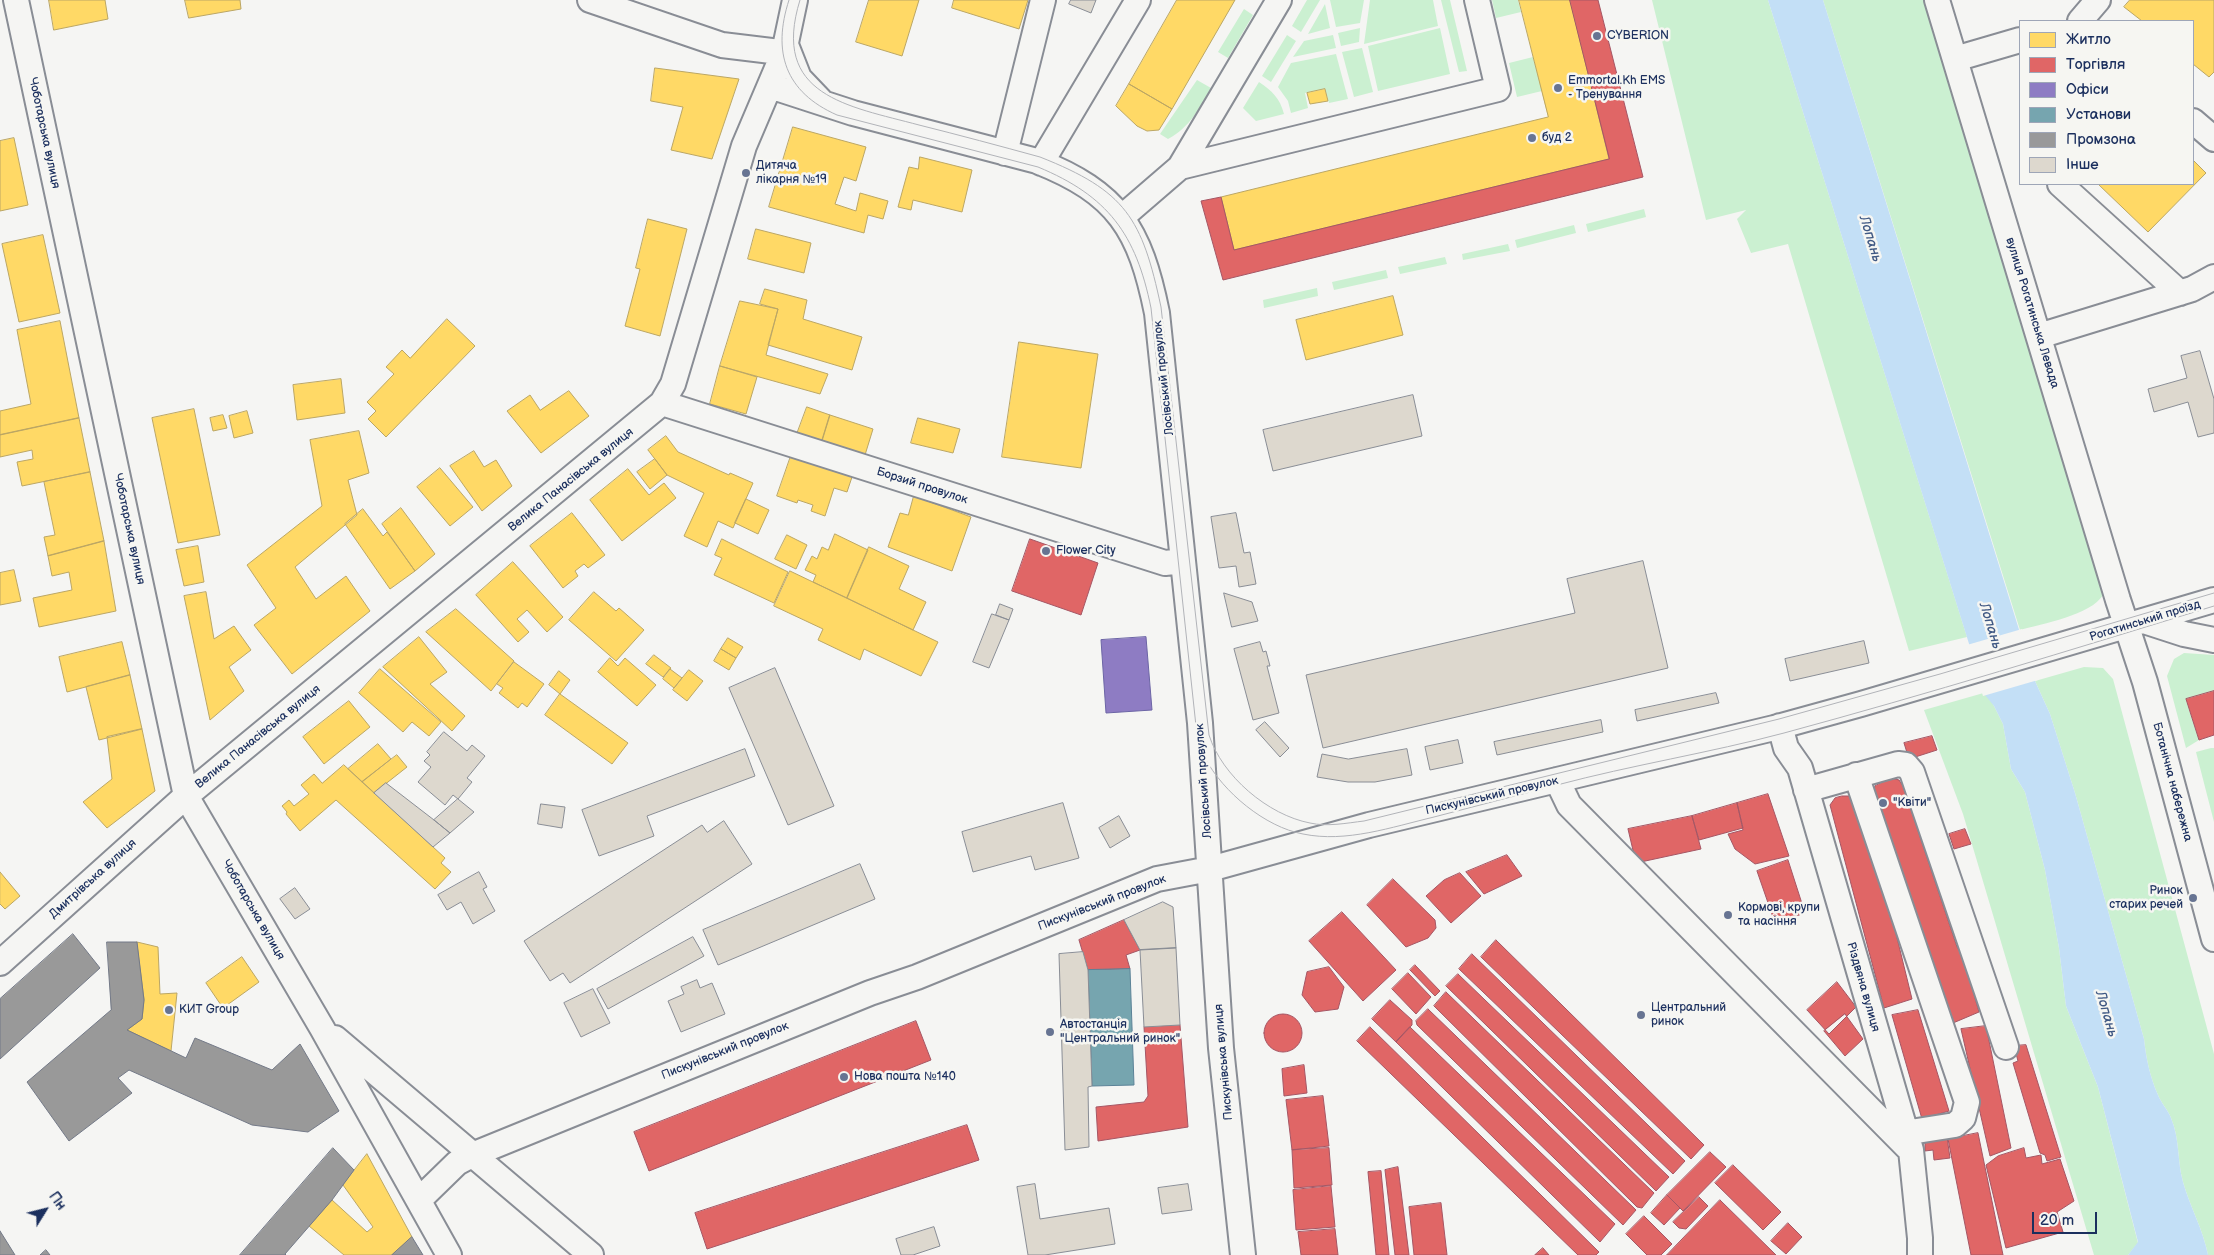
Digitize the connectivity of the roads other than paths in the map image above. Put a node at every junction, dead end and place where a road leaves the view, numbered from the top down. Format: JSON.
{"nodes":[{"id":1,"x":16,"y":0,"type":"edge"},
{"id":2,"x":590,"y":0,"type":"edge"},
{"id":3,"x":795,"y":0,"type":"edge"},
{"id":4,"x":1043,"y":0,"type":"edge"},
{"id":5,"x":1138,"y":0,"type":"edge"},
{"id":6,"x":1279,"y":0,"type":"edge"},
{"id":7,"x":1476,"y":0,"type":"edge"},
{"id":8,"x":1937,"y":0,"type":"edge"},
{"id":9,"x":2098,"y":0,"type":"edge"},
{"id":10,"x":2081,"y":20,"type":"edge"},
{"id":11,"x":2019,"y":40,"type":"edge"},
{"id":12,"x":786,"y":50,"type":"junction"},
{"id":13,"x":1955,"y":59,"type":"junction"},
{"id":14,"x":770,"y":86,"type":"junction"},
{"id":15,"x":824,"y":103,"type":"junction"},
{"id":16,"x":2194,"y":122,"type":"edge"},
{"id":17,"x":2214,"y":139,"type":"edge"},
{"id":18,"x":1005,"y":153,"type":"junction"},
{"id":19,"x":1041,"y":163,"type":"junction"},
{"id":20,"x":1180,"y":167,"type":"junction"},
{"id":21,"x":2061,"y":185,"type":"edge"},
{"id":22,"x":1122,"y":217,"type":"junction"},
{"id":23,"x":2214,"y":277,"type":"edge"},
{"id":24,"x":2180,"y":293,"type":"junction"},
{"id":25,"x":2039,"y":336,"type":"junction"},
{"id":26,"x":662,"y":403,"type":"junction"},
{"id":27,"x":1183,"y":561,"type":"junction"},
{"id":28,"x":2214,"y":600,"type":"edge"},
{"id":29,"x":2136,"y":624,"type":"junction"},
{"id":30,"x":2214,"y":640,"type":"edge"},
{"id":31,"x":1941,"y":681,"type":"joint"},
{"id":32,"x":1780,"y":726,"type":"junction"},
{"id":33,"x":1856,"y":775,"type":"junction"},
{"id":34,"x":1557,"y":780,"type":"junction"},
{"id":35,"x":1806,"y":790,"type":"junction"},
{"id":36,"x":186,"y":796,"type":"junction"},
{"id":37,"x":1210,"y":868,"type":"junction"},
{"id":38,"x":2214,"y":939,"type":"edge"},
{"id":39,"x":0,"y":963,"type":"edge"},
{"id":40,"x":322,"y":1028,"type":"junction"},
{"id":41,"x":2006,"y":1047,"type":"dead end"},
{"id":42,"x":1908,"y":1142,"type":"junction"},
{"id":43,"x":472,"y":1155,"type":"junction"},
{"id":44,"x":420,"y":1200,"type":"junction"},
{"id":45,"x":449,"y":1255,"type":"edge"},
{"id":46,"x":591,"y":1255,"type":"edge"},
{"id":47,"x":1243,"y":1255,"type":"edge"},
{"id":48,"x":1920,"y":1255,"type":"edge"}],
"edges":[{"from":1,"to":36,"type":"street","name":"Чоботарська вулиця"},
{"from":2,"to":12,"type":"street"},
{"from":3,"to":12,"type":"street","name":"Велика Панасівська вулиця"},
{"from":4,"to":18,"type":"street"},
{"from":5,"to":19,"type":"street"},
{"from":6,"to":20,"type":"street"},
{"from":7,"to":20,"type":"street"},
{"from":8,"to":13,"type":"street","name":"вулиця Рогатинська Левада"},
{"from":9,"to":10,"type":"street"},
{"from":11,"to":13,"type":"street"},
{"from":12,"to":14,"type":"street","name":"Велика Панасівська вулиця"},
{"from":12,"to":15,"type":"street","name":"Лосівський провулок"},
{"from":13,"to":25,"type":"street","name":"вулиця Рогатинська Левада"},
{"from":14,"to":15,"type":"street","name":"Лосівський провулок"},
{"from":14,"to":26,"type":"street","name":"Велика Панасівська вулиця"},
{"from":15,"to":18,"type":"street","name":"Лосівський провулок"},
{"from":16,"to":17,"type":"street"},
{"from":18,"to":19,"type":"street","name":"Лосівський провулок"},
{"from":19,"to":22,"type":"street","name":"Лосівський провулок"},
{"from":20,"to":22,"type":"street"},
{"from":21,"to":24,"type":"street"},
{"from":22,"to":27,"type":"street","name":"Лосівський провулок"},
{"from":23,"to":24,"type":"street"},
{"from":24,"to":25,"type":"street"},
{"from":25,"to":29,"type":"street","name":"вулиця Рогатинська Левада"},
{"from":26,"to":27,"type":"street","name":"Борзий провулок"},
{"from":26,"to":36,"type":"street","name":"Велика Панасівська вулиця"},
{"from":27,"to":37,"type":"street","name":"Лосівський провулок"},
{"from":28,"to":29,"type":"street","name":"Рогатинський проїзд"},
{"from":29,"to":30,"type":"street"},
{"from":29,"to":31,"type":"street","name":"Рогатинський проїзд"},
{"from":29,"to":38,"type":"street","name":"Ботанічна набережна"},
{"from":31,"to":32,"type":"street","name":"Пискунівський провулок"},
{"from":32,"to":34,"type":"street","name":"Пискунівський провулок"},
{"from":32,"to":35,"type":"street","name":"Різдвяна вулиця"},
{"from":33,"to":35,"type":"street"},
{"from":33,"to":41,"type":"street"},
{"from":33,"to":42,"type":"street"},
{"from":34,"to":37,"type":"street","name":"Пискунівський провулок"},
{"from":34,"to":42,"type":"street"},
{"from":35,"to":42,"type":"street","name":"Різдвяна вулиця"},
{"from":36,"to":39,"type":"street","name":"Дмитрівська вулиця"},
{"from":36,"to":40,"type":"street","name":"Чоботарська вулиця"},
{"from":37,"to":43,"type":"street","name":"Пискунівський провулок"},
{"from":37,"to":47,"type":"street","name":"Пискунівська вулиця"},
{"from":40,"to":43,"type":"street","name":"Чоботарська вулиця"},
{"from":40,"to":44,"type":"street","name":"Чоботарська вулиця"},
{"from":42,"to":48,"type":"street","name":"Різдвяна вулиця"},
{"from":43,"to":44,"type":"street","name":"Пискунівський провулок"},
{"from":43,"to":46,"type":"street","name":"Чоботарська вулиця"},
{"from":44,"to":45,"type":"street","name":"Чоботарська вулиця"}]}
